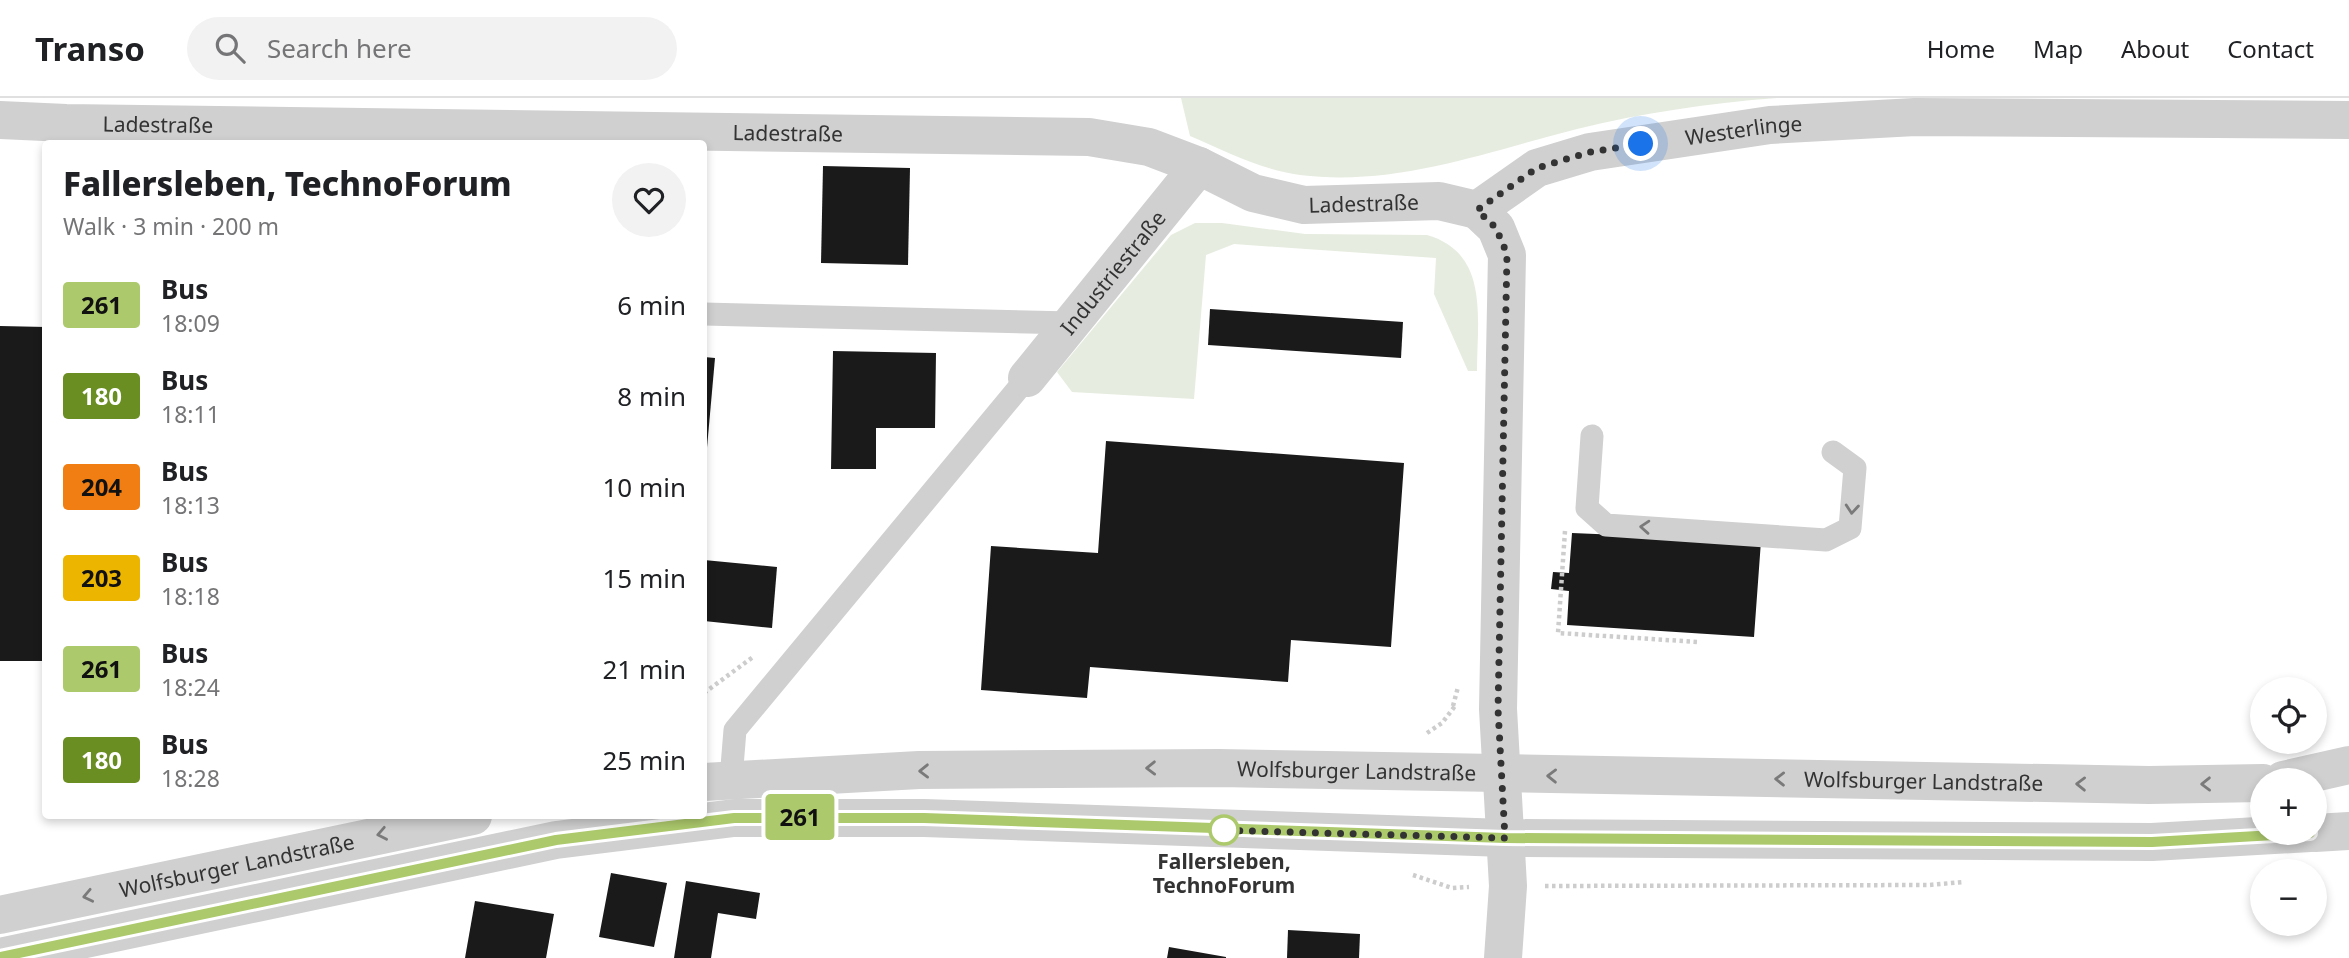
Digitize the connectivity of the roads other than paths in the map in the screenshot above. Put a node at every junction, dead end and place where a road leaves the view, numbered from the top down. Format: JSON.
{"nodes":[{"id":1,"x":0,"y":120,"type":"edge"},
{"id":2,"x":2349,"y":120,"type":"edge"},
{"id":3,"x":1199,"y":166,"type":"junction"},
{"id":4,"x":1477,"y":210,"type":"junction"},
{"id":5,"x":707,"y":314,"type":"edge"},
{"id":6,"x":1072,"y":323,"type":"junction"},
{"id":7,"x":1027,"y":378,"type":"joint"},
{"id":8,"x":1592,"y":436,"type":"dead end"},
{"id":9,"x":1833,"y":452,"type":"dead end"},
{"id":10,"x":2349,"y":765,"type":"edge"},
{"id":11,"x":2327,"y":770,"type":"edge"},
{"id":12,"x":1502,"y":775,"type":"junction"},
{"id":13,"x":717,"y":780,"type":"edge"},
{"id":14,"x":2250,"y":783,"type":"edge"},
{"id":15,"x":459,"y":819,"type":"edge"},
{"id":16,"x":2349,"y":831,"type":"edge"},
{"id":17,"x":2327,"y":832,"type":"edge"},
{"id":18,"x":2250,"y":837,"type":"edge"},
{"id":19,"x":1505,"y":838,"type":"junction"},
{"id":20,"x":0,"y":915,"type":"edge"},
{"id":21,"x":0,"y":957,"type":"edge"},
{"id":22,"x":1503,"y":958,"type":"edge"}],
"edges":[{"from":1,"to":3,"type":"street","name":"Ladestraße"},
{"from":2,"to":4,"type":"street","name":"Westerlinge"},
{"from":3,"to":4,"type":"street","name":"Ladestraße"},
{"from":3,"to":6,"type":"street","name":"Industriestraße"},
{"from":4,"to":12,"type":"street"},
{"from":5,"to":6,"type":"lane"},
{"from":6,"to":7,"type":"street","name":"Industriestraße"},
{"from":7,"to":13,"type":"lane"},
{"from":9,"to":8,"type":"lane","one_way":true},
{"from":10,"to":11,"type":"street"},
{"from":12,"to":13,"type":"street","name":"Wolfsburger Landstraße","one_way":true},
{"from":14,"to":12,"type":"street","name":"Wolfsburger Landstraße","one_way":true},
{"from":12,"to":19,"type":"street"},
{"from":15,"to":20,"type":"street","name":"Wolfsburger Landstraße","one_way":true},
{"from":16,"to":17,"type":"street","name":"Wolfsburger Landstraße"},
{"from":18,"to":19,"type":"street","name":"Wolfsburger Landstraße"},
{"from":19,"to":21,"type":"street","name":"Wolfsburger Landstraße"},
{"from":19,"to":22,"type":"street"}]}
